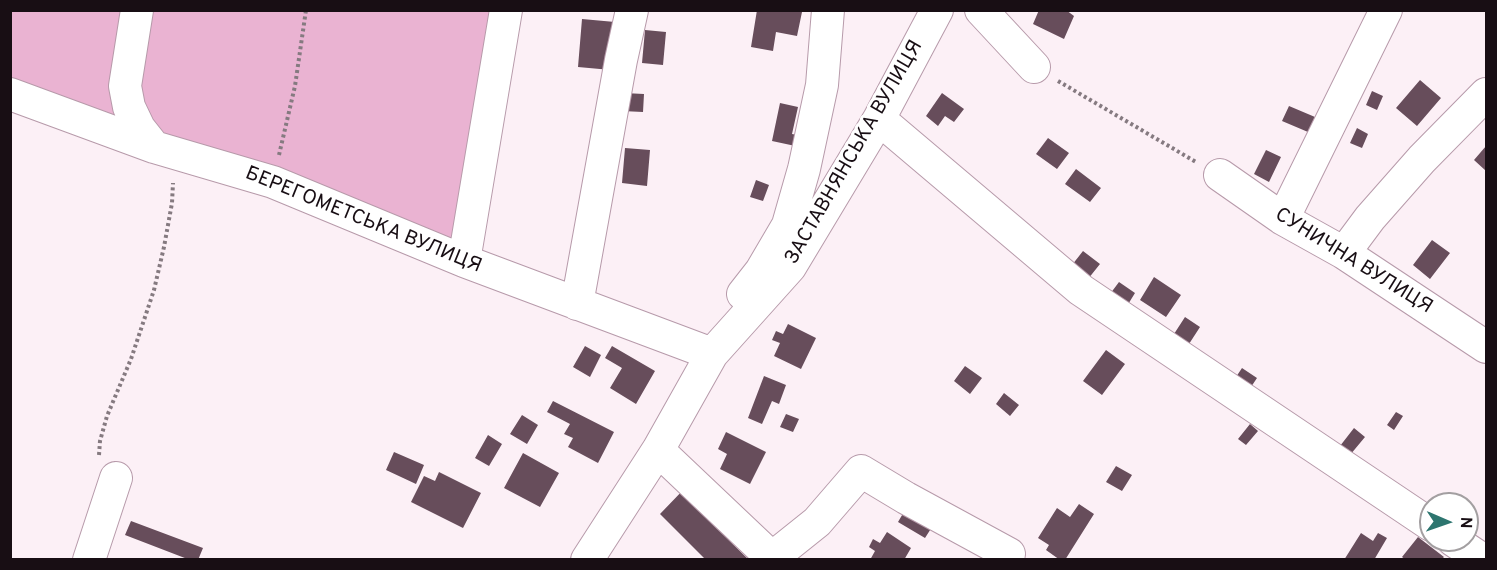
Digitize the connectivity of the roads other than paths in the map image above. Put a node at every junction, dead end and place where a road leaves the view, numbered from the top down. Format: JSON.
{"nodes":[{"id":1,"x":137,"y":10,"type":"edge"},
{"id":2,"x":506,"y":10,"type":"edge"},
{"id":3,"x":632,"y":10,"type":"edge"},
{"id":4,"x":828,"y":10,"type":"edge"},
{"id":5,"x":937,"y":10,"type":"edge"},
{"id":6,"x":981,"y":10,"type":"edge"},
{"id":7,"x":1386,"y":10,"type":"edge"},
{"id":8,"x":1034,"y":67,"type":"road end"},
{"id":9,"x":10,"y":94,"type":"edge"},
{"id":10,"x":1486,"y":94,"type":"edge"},
{"id":11,"x":879,"y":119,"type":"junction"},
{"id":12,"x":164,"y":149,"type":"junction"},
{"id":13,"x":1220,"y":175,"type":"road end"},
{"id":14,"x":1283,"y":219,"type":"junction"},
{"id":15,"x":1344,"y":253,"type":"junction"},
{"id":16,"x":464,"y":261,"type":"junction"},
{"id":17,"x":577,"y":304,"type":"junction"},
{"id":18,"x":1486,"y":347,"type":"edge"},
{"id":19,"x":702,"y":350,"type":"junction"},
{"id":20,"x":658,"y":450,"type":"junction"},
{"id":21,"x":116,"y":478,"type":"road end"},
{"id":22,"x":1419,"y":517,"type":"edge"},
{"id":23,"x":1009,"y":554,"type":"dead end"},
{"id":24,"x":89,"y":560,"type":"edge"},
{"id":25,"x":587,"y":560,"type":"edge"}],
"edges":[{"from":1,"to":12,"type":"street"},
{"from":2,"to":16,"type":"street"},
{"from":3,"to":17,"type":"street"},
{"from":4,"to":19,"type":"street"},
{"from":5,"to":11,"type":"street","name":"ЗАСТАВНЯНСЬКА ВУЛИЦЯ"},
{"from":6,"to":8,"type":"street"},
{"from":7,"to":14,"type":"street"},
{"from":9,"to":12,"type":"street","name":"БЕРЕГОМЕТСЬКА ВУЛИЦЯ"},
{"from":10,"to":15,"type":"street"},
{"from":11,"to":19,"type":"street","name":"ЗАСТАВНЯНСЬКА ВУЛИЦЯ"},
{"from":11,"to":22,"type":"street"},
{"from":12,"to":16,"type":"street","name":"БЕРЕГОМЕТСЬКА ВУЛИЦЯ"},
{"from":13,"to":14,"type":"street","name":"СУНИЧНА ВУЛИЦЯ"},
{"from":14,"to":15,"type":"street","name":"СУНИЧНА ВУЛИЦЯ"},
{"from":15,"to":18,"type":"street","name":"СУНИЧНА ВУЛИЦЯ"},
{"from":16,"to":17,"type":"street","name":"БЕРЕГОМЕТСЬКА ВУЛИЦЯ"},
{"from":17,"to":19,"type":"street","name":"БЕРЕГОМЕТСЬКА ВУЛИЦЯ"},
{"from":19,"to":20,"type":"street","name":"ЗАСТАВНЯНСЬКА ВУЛИЦЯ"},
{"from":20,"to":23,"type":"street"},
{"from":20,"to":25,"type":"street","name":"ЗАСТАВНЯНСЬКА ВУЛИЦЯ"},
{"from":21,"to":24,"type":"street"}]}
